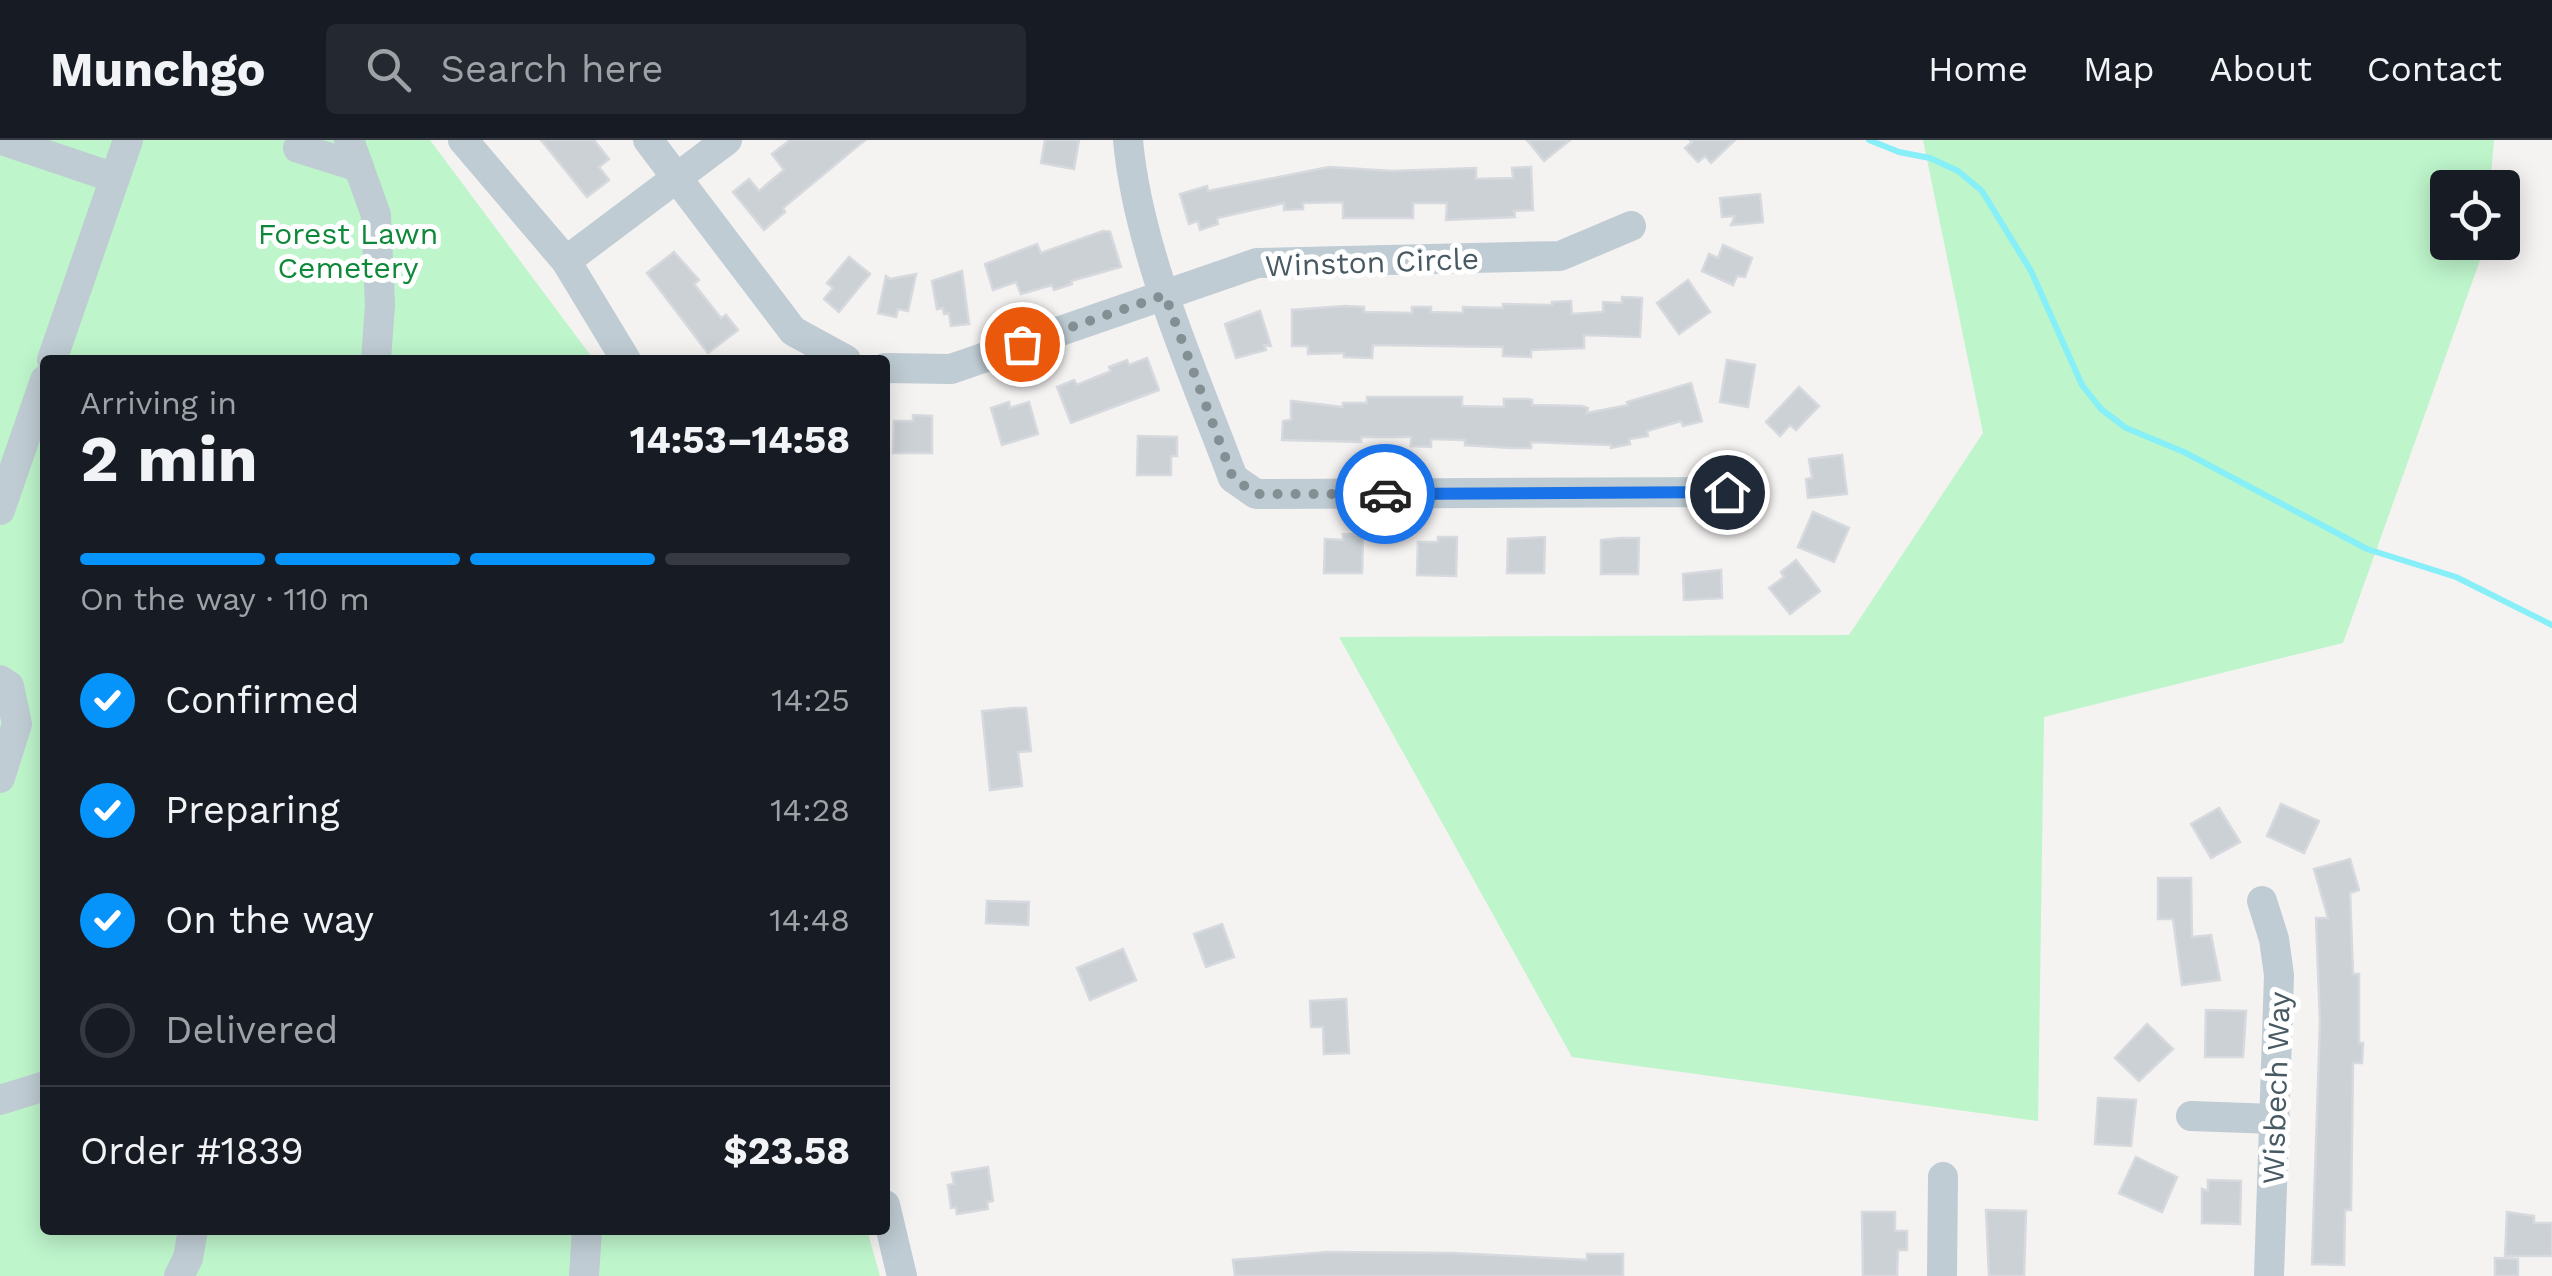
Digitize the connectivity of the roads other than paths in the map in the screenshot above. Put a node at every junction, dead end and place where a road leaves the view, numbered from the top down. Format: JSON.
{"nodes":[{"id":1,"x":2,"y":140,"type":"edge"},
{"id":2,"x":128,"y":140,"type":"edge"},
{"id":3,"x":463,"y":140,"type":"edge"},
{"id":4,"x":648,"y":140,"type":"edge"},
{"id":5,"x":728,"y":140,"type":"edge"},
{"id":6,"x":1128,"y":140,"type":"edge"},
{"id":7,"x":293,"y":143,"type":"edge"},
{"id":8,"x":354,"y":154,"type":"edge"},
{"id":9,"x":115,"y":178,"type":"junction"},
{"id":10,"x":676,"y":178,"type":"junction"},
{"id":11,"x":1631,"y":226,"type":"dead end"},
{"id":12,"x":566,"y":261,"type":"junction"},
{"id":13,"x":1165,"y":295,"type":"junction"},
{"id":14,"x":54,"y":355,"type":"edge"},
{"id":15,"x":376,"y":355,"type":"edge"},
{"id":16,"x":623,"y":355,"type":"edge"},
{"id":17,"x":837,"y":355,"type":"edge"},
{"id":18,"x":890,"y":368,"type":"edge"},
{"id":19,"x":40,"y":394,"type":"edge"},
{"id":20,"x":1727,"y":492,"type":"dead end"},
{"id":21,"x":0,"y":510,"type":"edge"},
{"id":22,"x":0,"y":680,"type":"edge"},
{"id":23,"x":0,"y":778,"type":"edge"},
{"id":24,"x":2262,"y":901,"type":"dead end"},
{"id":25,"x":40,"y":1088,"type":"edge"},
{"id":26,"x":0,"y":1100,"type":"edge"},
{"id":27,"x":2191,"y":1116,"type":"dead end"},
{"id":28,"x":2275,"y":1120,"type":"junction"},
{"id":29,"x":1942,"y":1178,"type":"dead end"},
{"id":30,"x":890,"y":1226,"type":"edge"},
{"id":31,"x":191,"y":1235,"type":"edge"},
{"id":32,"x":586,"y":1235,"type":"edge"},
{"id":33,"x":179,"y":1276,"type":"edge"},
{"id":34,"x":584,"y":1276,"type":"edge"},
{"id":35,"x":902,"y":1276,"type":"edge"},
{"id":36,"x":1942,"y":1276,"type":"edge"},
{"id":37,"x":2269,"y":1276,"type":"edge"}],
"edges":[{"from":1,"to":9,"type":"street"},
{"from":2,"to":9,"type":"street"},
{"from":3,"to":12,"type":"street"},
{"from":4,"to":10,"type":"street"},
{"from":5,"to":10,"type":"street"},
{"from":6,"to":13,"type":"street"},
{"from":7,"to":8,"type":"street"},
{"from":8,"to":15,"type":"street"},
{"from":9,"to":14,"type":"street"},
{"from":10,"to":12,"type":"street"},
{"from":10,"to":17,"type":"street"},
{"from":11,"to":13,"type":"street","name":"Winston Circle"},
{"from":12,"to":16,"type":"street"},
{"from":13,"to":18,"type":"street","name":"Winston Circle"},
{"from":13,"to":20,"type":"street"},
{"from":19,"to":21,"type":"street"},
{"from":22,"to":23,"type":"street"},
{"from":24,"to":28,"type":"street","name":"Wisbech Way"},
{"from":25,"to":26,"type":"street"},
{"from":27,"to":28,"type":"street"},
{"from":28,"to":37,"type":"street","name":"Wisbech Way"},
{"from":29,"to":36,"type":"street"},
{"from":30,"to":35,"type":"street"},
{"from":31,"to":33,"type":"street"},
{"from":32,"to":34,"type":"street"}]}
